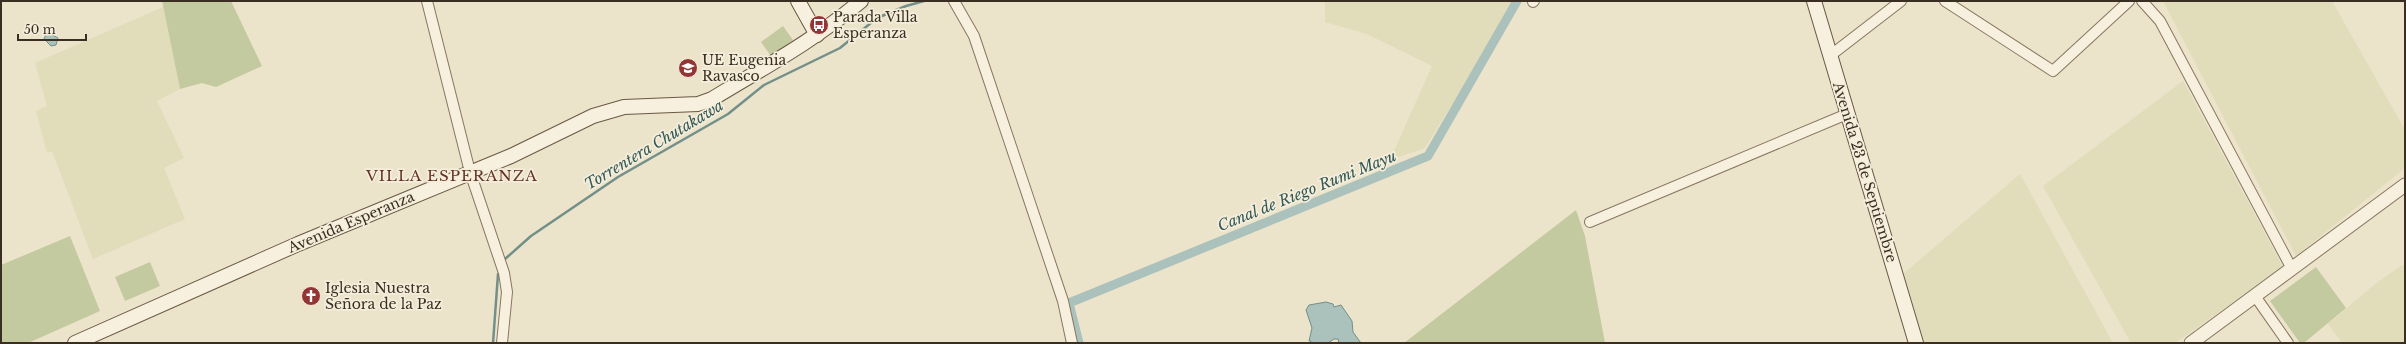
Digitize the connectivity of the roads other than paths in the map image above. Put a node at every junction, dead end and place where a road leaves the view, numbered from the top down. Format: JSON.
{"nodes":[{"id":1,"x":427,"y":1,"type":"edge"},
{"id":2,"x":798,"y":1,"type":"edge"},
{"id":3,"x":861,"y":1,"type":"edge"},
{"id":4,"x":954,"y":1,"type":"edge"},
{"id":5,"x":1814,"y":1,"type":"edge"},
{"id":6,"x":1901,"y":1,"type":"edge"},
{"id":7,"x":1945,"y":1,"type":"edge"},
{"id":8,"x":2129,"y":1,"type":"edge"},
{"id":9,"x":2142,"y":1,"type":"edge"},
{"id":10,"x":817,"y":35,"type":"junction"},
{"id":11,"x":1831,"y":55,"type":"junction"},
{"id":12,"x":1847,"y":114,"type":"junction"},
{"id":13,"x":470,"y":172,"type":"junction"},
{"id":14,"x":2405,"y":185,"type":"edge"},
{"id":15,"x":1590,"y":222,"type":"dead end"},
{"id":16,"x":2292,"y":269,"type":"junction"},
{"id":17,"x":2255,"y":296,"type":"junction"},
{"id":18,"x":75,"y":343,"type":"edge"},
{"id":19,"x":502,"y":343,"type":"edge"},
{"id":20,"x":1072,"y":343,"type":"edge"},
{"id":21,"x":1916,"y":343,"type":"edge"},
{"id":22,"x":2191,"y":343,"type":"edge"},
{"id":23,"x":2288,"y":343,"type":"edge"}],
"edges":[{"from":1,"to":13,"type":"street"},
{"from":2,"to":10,"type":"main road"},
{"from":3,"to":10,"type":"main road","name":"Avenida Esperanza"},
{"from":4,"to":20,"type":"street"},
{"from":5,"to":11,"type":"main road","name":"Avenida 23 de Septiembre"},
{"from":6,"to":11,"type":"street"},
{"from":7,"to":8,"type":"street"},
{"from":9,"to":16,"type":"street"},
{"from":10,"to":13,"type":"main road","name":"Avenida Esperanza"},
{"from":11,"to":12,"type":"main road","name":"Avenida 23 de Septiembre"},
{"from":12,"to":15,"type":"street"},
{"from":12,"to":21,"type":"main road","name":"Avenida 23 de Septiembre"},
{"from":13,"to":18,"type":"main road","name":"Avenida Esperanza"},
{"from":13,"to":19,"type":"street"},
{"from":14,"to":16,"type":"street"},
{"from":16,"to":17,"type":"street"},
{"from":17,"to":22,"type":"street"},
{"from":17,"to":23,"type":"street"}]}
